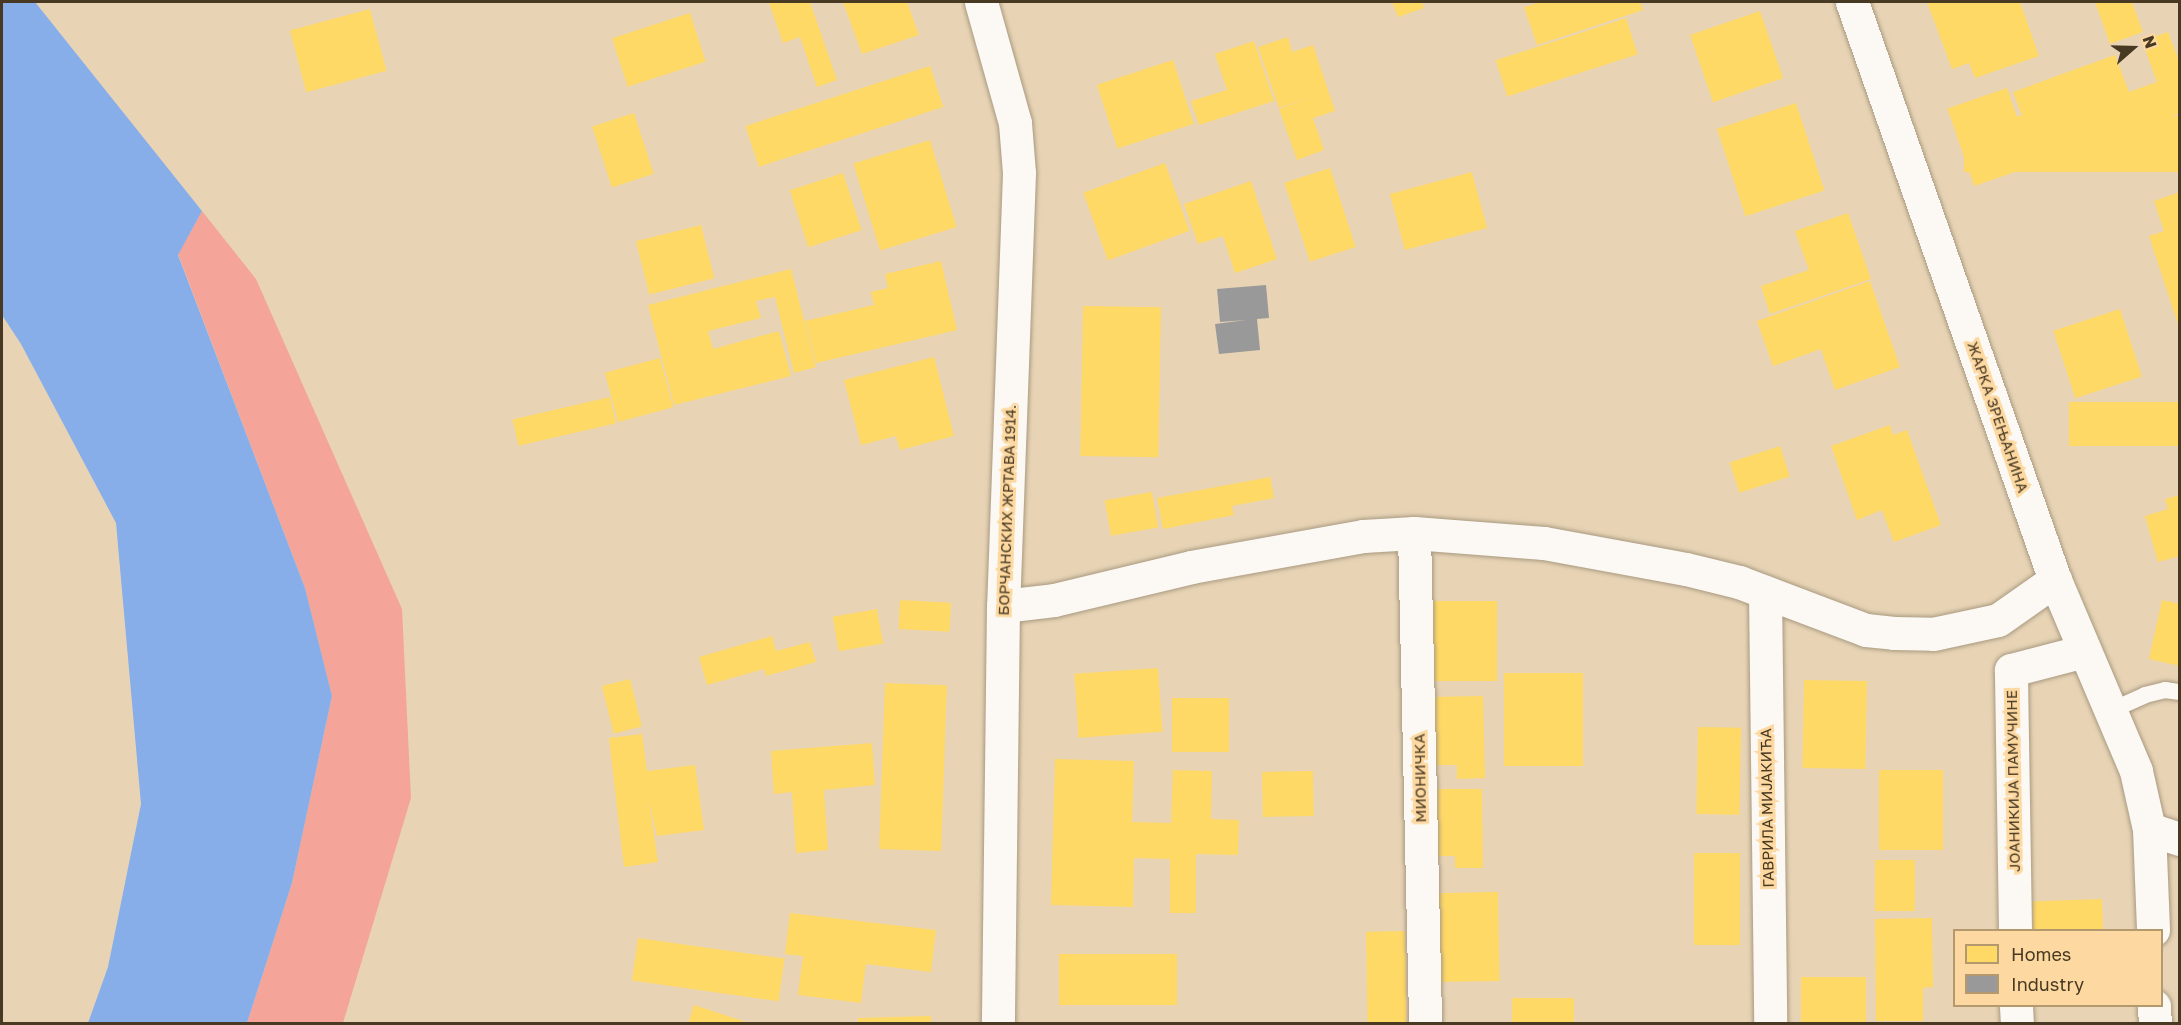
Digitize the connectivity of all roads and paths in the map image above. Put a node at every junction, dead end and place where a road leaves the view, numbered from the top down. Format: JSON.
{"nodes":[{"id":1,"x":981,"y":2,"type":"edge"},
{"id":2,"x":1852,"y":2,"type":"edge"},
{"id":3,"x":1414,"y":533,"type":"junction"},
{"id":4,"x":2055,"y":580,"type":"junction"},
{"id":5,"x":1765,"y":592,"type":"junction"},
{"id":6,"x":1003,"y":606,"type":"junction"},
{"id":7,"x":1998,"y":620,"type":"junction"},
{"id":8,"x":2084,"y":651,"type":"junction"},
{"id":9,"x":2012,"y":670,"type":"junction"},
{"id":10,"x":2180,"y":692,"type":"edge"},
{"id":11,"x":2112,"y":710,"type":"junction"},
{"id":12,"x":2164,"y":834,"type":"edge"},
{"id":13,"x":2015,"y":929,"type":"edge"},
{"id":14,"x":2153,"y":929,"type":"edge"},
{"id":15,"x":2016,"y":1007,"type":"edge"},
{"id":16,"x":2154,"y":1007,"type":"edge"},
{"id":17,"x":998,"y":1023,"type":"edge"},
{"id":18,"x":1425,"y":1023,"type":"edge"},
{"id":19,"x":1770,"y":1023,"type":"edge"},
{"id":20,"x":2017,"y":1023,"type":"edge"},
{"id":21,"x":2155,"y":1023,"type":"edge"}],
"edges":[{"from":1,"to":6,"type":"street","name":"БОРЧАНСКИХ ЖРТАВА 1914."},
{"from":2,"to":4,"type":"street","name":"ЖАРКА ЗРЕЊАНИНА"},
{"from":3,"to":5,"type":"street"},
{"from":3,"to":6,"type":"street"},
{"from":3,"to":18,"type":"street","name":"МИОНИЧКА"},
{"from":4,"to":7,"type":"street"},
{"from":4,"to":8,"type":"street","name":"ЖАРКА ЗРЕЊАНИНА"},
{"from":5,"to":7,"type":"street"},
{"from":5,"to":19,"type":"street","name":"ГАВРИЛА МИЈАКИЋА"},
{"from":6,"to":17,"type":"street","name":"БОРЧАНСКИХ ЖРТАВА 1914."},
{"from":7,"to":9,"type":"street"},
{"from":8,"to":9,"type":"street","name":"ЈОАНИКИЈА ПАМУЧИНЕ"},
{"from":8,"to":11,"type":"street","name":"ЖАРКА ЗРЕЊАНИНА"},
{"from":9,"to":13,"type":"street","name":"ЈОАНИКИЈА ПАМУЧИНЕ"},
{"from":10,"to":11,"type":"lane"},
{"from":11,"to":12,"type":"street","name":"ЖАРКА ЗРЕЊАНИНА"},
{"from":12,"to":14,"type":"street","name":"ЖАРКА ЗРЕЊАНИНА"},
{"from":15,"to":20,"type":"street"},
{"from":16,"to":21,"type":"street"}]}
